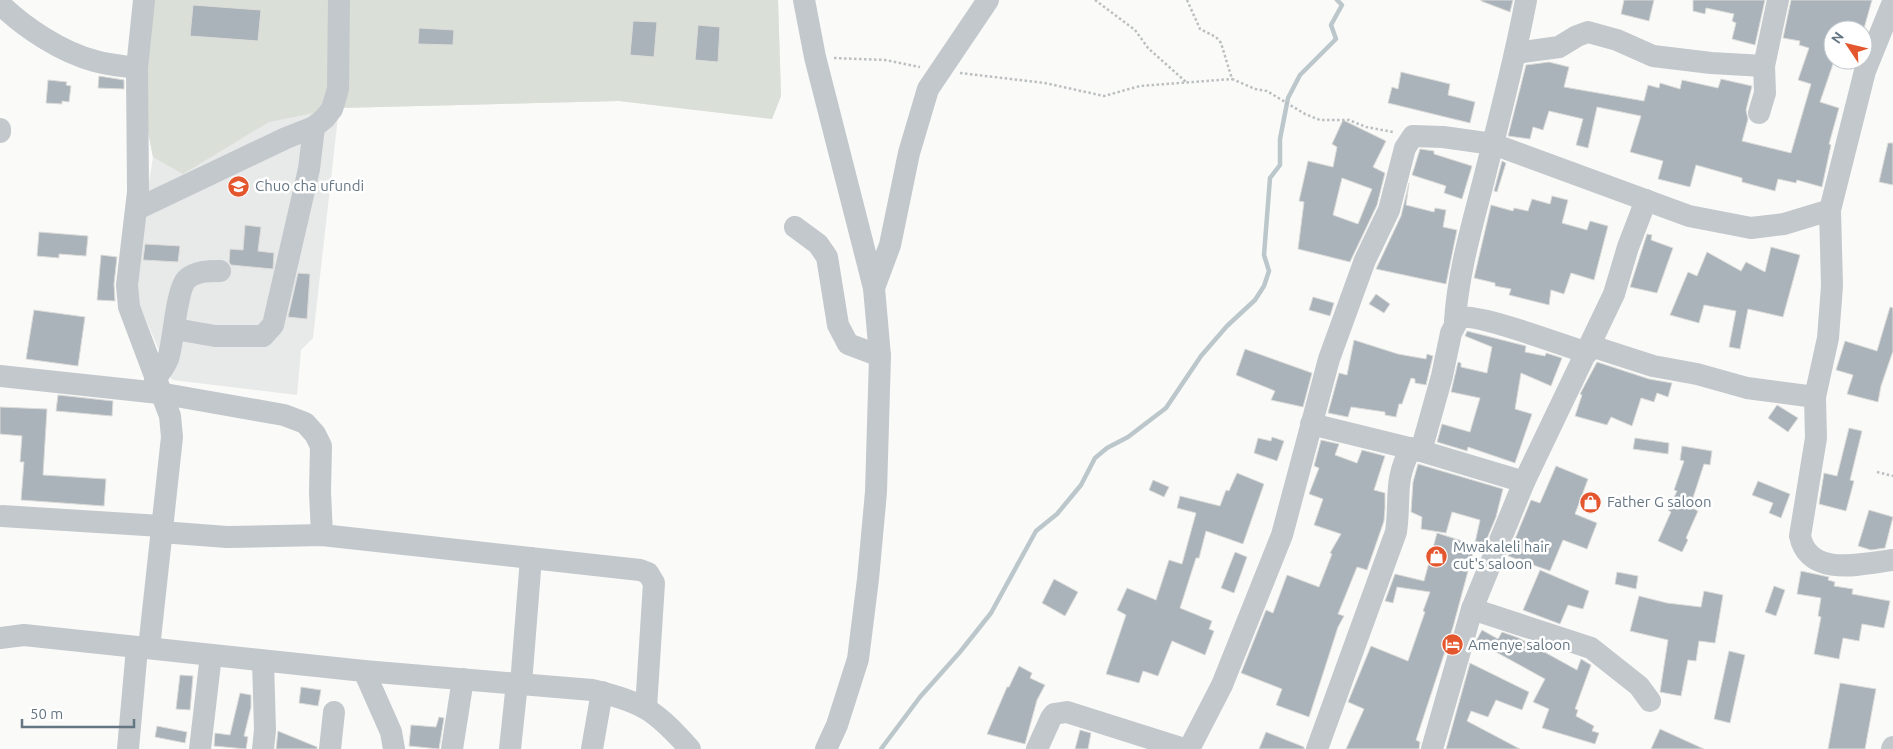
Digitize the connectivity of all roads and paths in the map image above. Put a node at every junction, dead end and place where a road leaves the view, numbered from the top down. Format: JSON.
{"nodes":[{"id":1,"x":144,"y":0,"type":"edge"},
{"id":2,"x":339,"y":0,"type":"edge"},
{"id":3,"x":804,"y":0,"type":"edge"},
{"id":4,"x":988,"y":0,"type":"edge"},
{"id":5,"x":1095,"y":0,"type":"edge"},
{"id":6,"x":1187,"y":0,"type":"edge"},
{"id":7,"x":1526,"y":0,"type":"edge"},
{"id":8,"x":1778,"y":0,"type":"edge"},
{"id":9,"x":1893,"y":2,"type":"edge"},
{"id":10,"x":0,"y":4,"type":"edge"},
{"id":11,"x":1516,"y":53,"type":"junction"},
{"id":12,"x":816,"y":57,"type":"junction"},
{"id":13,"x":1764,"y":66,"type":"junction"},
{"id":14,"x":137,"y":68,"type":"junction"},
{"id":15,"x":940,"y":70,"type":"junction"},
{"id":16,"x":1232,"y":79,"type":"junction"},
{"id":17,"x":1186,"y":83,"type":"junction"},
{"id":18,"x":1759,"y":113,"type":"dead end"},
{"id":19,"x":314,"y":127,"type":"junction"},
{"id":20,"x":1413,"y":136,"type":"junction"},
{"id":21,"x":1493,"y":144,"type":"junction"},
{"id":22,"x":1646,"y":200,"type":"junction"},
{"id":23,"x":137,"y":209,"type":"junction"},
{"id":24,"x":1830,"y":210,"type":"junction"},
{"id":25,"x":795,"y":227,"type":"dead end"},
{"id":26,"x":220,"y":271,"type":"dead end"},
{"id":27,"x":874,"y":288,"type":"junction"},
{"id":28,"x":1455,"y":322,"type":"junction"},
{"id":29,"x":175,"y":329,"type":"junction"},
{"id":30,"x":1589,"y":349,"type":"junction"},
{"id":31,"x":880,"y":356,"type":"junction"},
{"id":32,"x":0,"y":376,"type":"edge"},
{"id":33,"x":157,"y":386,"type":"junction"},
{"id":34,"x":1815,"y":397,"type":"junction"},
{"id":35,"x":1311,"y":424,"type":"junction"},
{"id":36,"x":1416,"y":449,"type":"junction"},
{"id":37,"x":1877,"y":472,"type":"dead end"},
{"id":38,"x":1893,"y":476,"type":"edge"},
{"id":39,"x":1524,"y":482,"type":"junction"},
{"id":40,"x":2,"y":516,"type":"dead end"},
{"id":41,"x":161,"y":529,"type":"junction"},
{"id":42,"x":322,"y":535,"type":"junction"},
{"id":43,"x":531,"y":558,"type":"junction"},
{"id":44,"x":1893,"y":560,"type":"edge"},
{"id":45,"x":1472,"y":609,"type":"junction"},
{"id":46,"x":0,"y":638,"type":"edge"},
{"id":47,"x":143,"y":648,"type":"junction"},
{"id":48,"x":210,"y":655,"type":"junction"},
{"id":49,"x":263,"y":661,"type":"junction"},
{"id":50,"x":364,"y":671,"type":"junction"},
{"id":51,"x":463,"y":679,"type":"junction"},
{"id":52,"x":519,"y":684,"type":"junction"},
{"id":53,"x":602,"y":692,"type":"junction"},
{"id":54,"x":1650,"y":701,"type":"dead end"},
{"id":55,"x":646,"y":708,"type":"junction"},
{"id":56,"x":334,"y":712,"type":"dead end"},
{"id":57,"x":128,"y":749,"type":"edge"},
{"id":58,"x":200,"y":749,"type":"edge"},
{"id":59,"x":263,"y":749,"type":"edge"},
{"id":60,"x":330,"y":749,"type":"edge"},
{"id":61,"x":394,"y":749,"type":"edge"},
{"id":62,"x":452,"y":749,"type":"edge"},
{"id":63,"x":510,"y":749,"type":"edge"},
{"id":64,"x":592,"y":749,"type":"edge"},
{"id":65,"x":690,"y":749,"type":"edge"},
{"id":66,"x":826,"y":749,"type":"edge"},
{"id":67,"x":1037,"y":749,"type":"edge"},
{"id":68,"x":1184,"y":749,"type":"edge"},
{"id":69,"x":1189,"y":749,"type":"edge"},
{"id":70,"x":1317,"y":749,"type":"edge"},
{"id":71,"x":1432,"y":749,"type":"edge"}],
"edges":[{"from":1,"to":14,"type":"street"},
{"from":2,"to":19,"type":"street"},
{"from":3,"to":12,"type":"street"},
{"from":4,"to":15,"type":"street"},
{"from":5,"to":17,"type":"path"},
{"from":6,"to":16,"type":"path"},
{"from":7,"to":11,"type":"street"},
{"from":8,"to":13,"type":"street"},
{"from":9,"to":24,"type":"street"},
{"from":10,"to":14,"type":"street"},
{"from":11,"to":13,"type":"street"},
{"from":11,"to":21,"type":"street"},
{"from":12,"to":15,"type":"path"},
{"from":12,"to":27,"type":"street"},
{"from":13,"to":18,"type":"street"},
{"from":14,"to":23,"type":"street"},
{"from":15,"to":17,"type":"path"},
{"from":15,"to":27,"type":"street"},
{"from":16,"to":17,"type":"path"},
{"from":16,"to":20,"type":"path"},
{"from":19,"to":23,"type":"street"},
{"from":19,"to":29,"type":"street"},
{"from":20,"to":21,"type":"street"},
{"from":20,"to":35,"type":"street"},
{"from":21,"to":22,"type":"street"},
{"from":21,"to":28,"type":"street"},
{"from":22,"to":24,"type":"street"},
{"from":22,"to":30,"type":"street"},
{"from":23,"to":33,"type":"street"},
{"from":24,"to":34,"type":"street"},
{"from":25,"to":31,"type":"street"},
{"from":26,"to":29,"type":"street"},
{"from":27,"to":31,"type":"street"},
{"from":28,"to":30,"type":"street"},
{"from":28,"to":36,"type":"street"},
{"from":29,"to":33,"type":"street"},
{"from":30,"to":34,"type":"street"},
{"from":30,"to":39,"type":"street"},
{"from":31,"to":66,"type":"street"},
{"from":32,"to":33,"type":"street"},
{"from":33,"to":41,"type":"street"},
{"from":33,"to":42,"type":"street"},
{"from":34,"to":44,"type":"street"},
{"from":35,"to":36,"type":"street"},
{"from":35,"to":69,"type":"street"},
{"from":36,"to":39,"type":"street"},
{"from":36,"to":70,"type":"street"},
{"from":37,"to":38,"type":"path"},
{"from":39,"to":45,"type":"street"},
{"from":40,"to":41,"type":"street"},
{"from":41,"to":42,"type":"street"},
{"from":41,"to":47,"type":"street"},
{"from":42,"to":43,"type":"street"},
{"from":43,"to":52,"type":"street"},
{"from":43,"to":55,"type":"street"},
{"from":45,"to":54,"type":"street"},
{"from":45,"to":71,"type":"street"},
{"from":46,"to":47,"type":"street"},
{"from":47,"to":48,"type":"street"},
{"from":47,"to":57,"type":"street"},
{"from":48,"to":49,"type":"street"},
{"from":48,"to":58,"type":"street"},
{"from":49,"to":50,"type":"street"},
{"from":49,"to":59,"type":"street"},
{"from":50,"to":51,"type":"street"},
{"from":50,"to":61,"type":"street"},
{"from":51,"to":52,"type":"street"},
{"from":51,"to":62,"type":"street"},
{"from":52,"to":53,"type":"street"},
{"from":52,"to":63,"type":"street"},
{"from":53,"to":55,"type":"street"},
{"from":53,"to":64,"type":"street"},
{"from":55,"to":65,"type":"street"},
{"from":56,"to":60,"type":"street"},
{"from":67,"to":68,"type":"street"}]}
